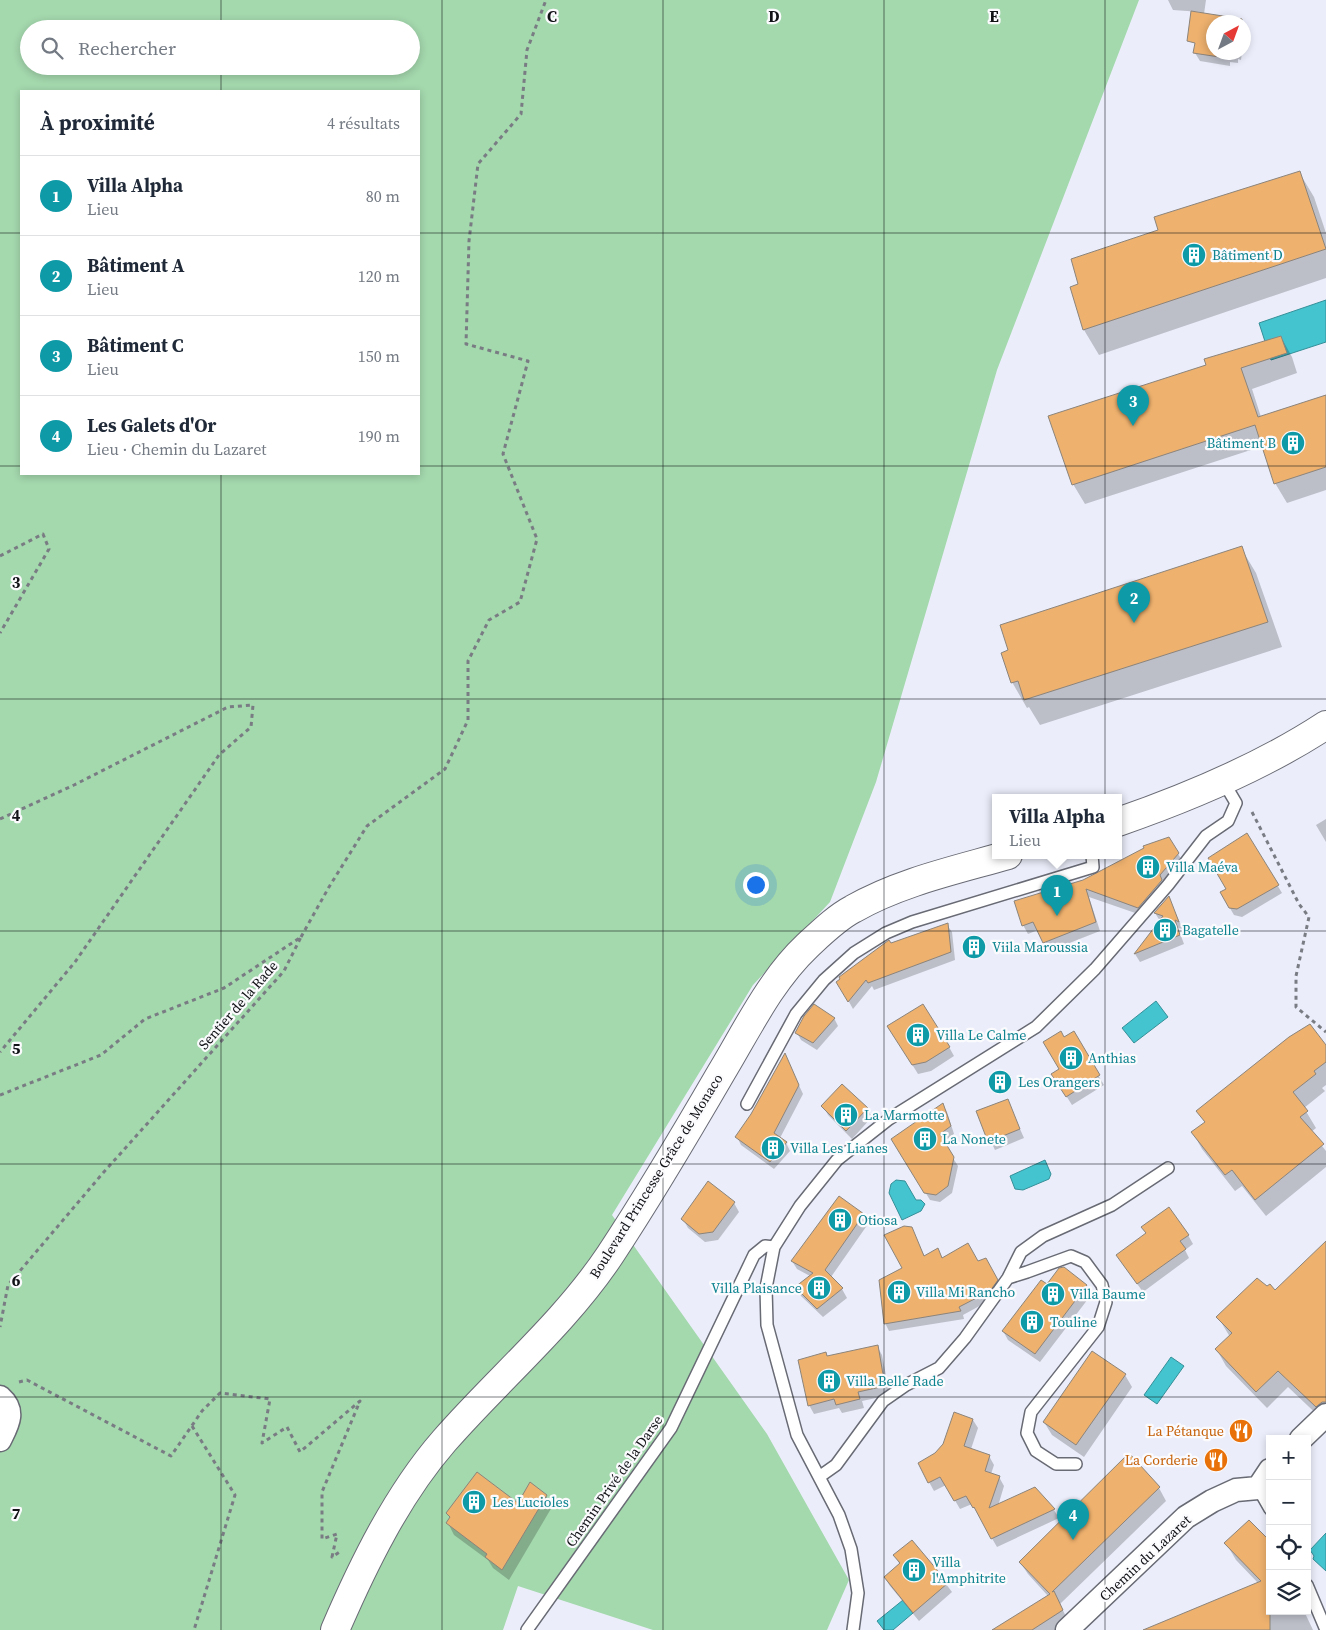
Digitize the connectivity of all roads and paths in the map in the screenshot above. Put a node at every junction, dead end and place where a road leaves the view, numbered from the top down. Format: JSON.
{"nodes":[{"id":1,"x":546,"y":0,"type":"edge"},
{"id":2,"x":0,"y":556,"type":"edge"},
{"id":3,"x":0,"y":633,"type":"edge"},
{"id":4,"x":1326,"y":725,"type":"edge"},
{"id":5,"x":1229,"y":792,"type":"junction"},
{"id":6,"x":0,"y":819,"type":"edge"},
{"id":7,"x":1122,"y":821,"type":"edge"},
{"id":8,"x":995,"y":859,"type":"edge"},
{"id":9,"x":1092,"y":859,"type":"edge"},
{"id":10,"x":301,"y":938,"type":"junction"},
{"id":11,"x":1326,"y":1032,"type":"edge"},
{"id":12,"x":0,"y":1052,"type":"edge"},
{"id":13,"x":0,"y":1094,"type":"edge"},
{"id":14,"x":747,"y":1104,"type":"dead end"},
{"id":15,"x":1168,"y":1168,"type":"dead end"},
{"id":16,"x":774,"y":1247,"type":"junction"},
{"id":17,"x":1008,"y":1278,"type":"junction"},
{"id":18,"x":0,"y":1328,"type":"edge"},
{"id":19,"x":6,"y":1391,"type":"edge"},
{"id":20,"x":1326,"y":1415,"type":"edge"},
{"id":21,"x":192,"y":1426,"type":"junction"},
{"id":22,"x":1305,"y":1435,"type":"edge"},
{"id":23,"x":0,"y":1440,"type":"edge"},
{"id":24,"x":1076,"y":1464,"type":"dead end"},
{"id":25,"x":819,"y":1477,"type":"junction"},
{"id":26,"x":1264,"y":1479,"type":"edge"},
{"id":27,"x":345,"y":1548,"type":"dead end"},
{"id":28,"x":1311,"y":1594,"type":"edge"},
{"id":29,"x":194,"y":1630,"type":"edge"},
{"id":30,"x":335,"y":1630,"type":"edge"},
{"id":31,"x":527,"y":1630,"type":"edge"},
{"id":32,"x":853,"y":1630,"type":"edge"},
{"id":33,"x":1067,"y":1630,"type":"edge"},
{"id":34,"x":1326,"y":1630,"type":"edge"}],
"edges":[{"from":1,"to":10,"type":"path"},
{"from":2,"to":3,"type":"path"},
{"from":4,"to":5,"type":"main road"},
{"from":5,"to":7,"type":"main road"},
{"from":5,"to":11,"type":"path"},
{"from":5,"to":16,"type":"lane"},
{"from":6,"to":12,"type":"path"},
{"from":8,"to":30,"type":"main road","name":"Boulevard Princesse Grâce de Monaco"},
{"from":9,"to":14,"type":"lane"},
{"from":10,"to":13,"type":"path","name":"Sentier de la Rade"},
{"from":10,"to":18,"type":"path","name":"Sentier de la Rade"},
{"from":15,"to":17,"type":"lane"},
{"from":16,"to":25,"type":"lane"},
{"from":16,"to":31,"type":"lane","name":"Chemin Privé de la Darse"},
{"from":17,"to":24,"type":"lane"},
{"from":17,"to":25,"type":"lane"},
{"from":19,"to":21,"type":"path"},
{"from":19,"to":23,"type":"street"},
{"from":20,"to":22,"type":"street"},
{"from":21,"to":27,"type":"path"},
{"from":21,"to":29,"type":"path"},
{"from":25,"to":32,"type":"lane"},
{"from":26,"to":33,"type":"street","name":"Chemin du Lazaret"},
{"from":28,"to":34,"type":"lane"}]}
